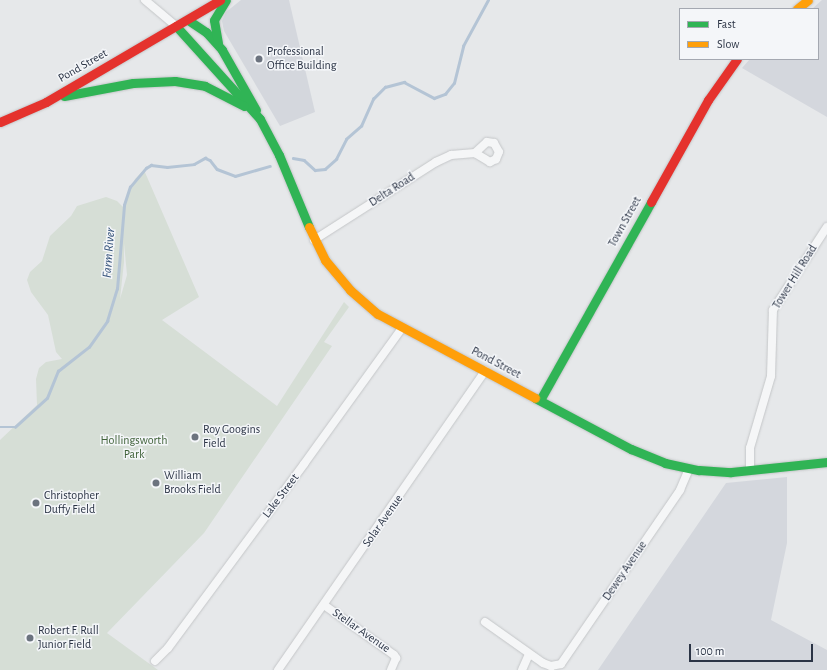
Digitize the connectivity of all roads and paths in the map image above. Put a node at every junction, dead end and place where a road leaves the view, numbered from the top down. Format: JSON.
{"nodes":[{"id":1,"x":145,"y":0,"type":"edge"},
{"id":2,"x":220,"y":0,"type":"edge"},
{"id":3,"x":226,"y":0,"type":"edge"},
{"id":4,"x":808,"y":0,"type":"edge"},
{"id":5,"x":798,"y":8,"type":"edge"},
{"id":6,"x":188,"y":20,"type":"junction"},
{"id":7,"x":176,"y":26,"type":"junction"},
{"id":8,"x":222,"y":50,"type":"junction"},
{"id":9,"x":736,"y":60,"type":"edge"},
{"id":10,"x":46,"y":102,"type":"junction"},
{"id":11,"x":260,"y":120,"type":"junction"},
{"id":12,"x":0,"y":122,"type":"edge"},
{"id":13,"x":475,"y":153,"type":"dead end"},
{"id":14,"x":827,"y":227,"type":"edge"},
{"id":15,"x":314,"y":240,"type":"junction"},
{"id":16,"x":402,"y":328,"type":"junction"},
{"id":17,"x":486,"y":371,"type":"junction"},
{"id":18,"x":540,"y":400,"type":"junction"},
{"id":19,"x":827,"y":462,"type":"edge"},
{"id":20,"x":689,"y":469,"type":"junction"},
{"id":21,"x":750,"y":470,"type":"junction"},
{"id":22,"x":324,"y":605,"type":"junction"},
{"id":23,"x":485,"y":622,"type":"dead end"},
{"id":24,"x":529,"y":654,"type":"junction"},
{"id":25,"x":156,"y":661,"type":"dead end"},
{"id":26,"x":278,"y":670,"type":"edge"},
{"id":27,"x":391,"y":670,"type":"edge"},
{"id":28,"x":522,"y":670,"type":"edge"}],
"edges":[{"from":1,"to":7,"type":"street"},
{"from":2,"to":6,"type":"main road"},
{"from":3,"to":8,"type":"main road"},
{"from":4,"to":5,"type":"main road"},
{"from":6,"to":7,"type":"main road","name":"Pond Street"},
{"from":6,"to":8,"type":"main road","name":"Pond Street"},
{"from":7,"to":10,"type":"main road","name":"Pond Street"},
{"from":7,"to":11,"type":"main road","name":"Pond Street"},
{"from":8,"to":11,"type":"main road","name":"Pond Street"},
{"from":9,"to":18,"type":"main road","name":"Town Street"},
{"from":10,"to":11,"type":"main road"},
{"from":10,"to":12,"type":"main road","name":"Pond Street"},
{"from":11,"to":15,"type":"main road","name":"Pond Street"},
{"from":13,"to":15,"type":"street","name":"Delta Road"},
{"from":14,"to":21,"type":"street","name":"Tower Hill Road"},
{"from":15,"to":16,"type":"main road","name":"Pond Street"},
{"from":16,"to":17,"type":"main road","name":"Pond Street"},
{"from":16,"to":25,"type":"street","name":"Lake Street"},
{"from":17,"to":18,"type":"main road","name":"Pond Street"},
{"from":17,"to":22,"type":"street","name":"Solar Avenue"},
{"from":18,"to":20,"type":"main road","name":"Pond Street"},
{"from":19,"to":21,"type":"main road","name":"Pond Street"},
{"from":20,"to":21,"type":"main road","name":"Pond Street"},
{"from":20,"to":24,"type":"street","name":"Dewey Avenue"},
{"from":22,"to":26,"type":"street","name":"Solar Avenue"},
{"from":22,"to":27,"type":"street","name":"Stellar Avenue"},
{"from":23,"to":24,"type":"street"},
{"from":24,"to":28,"type":"street"}]}
